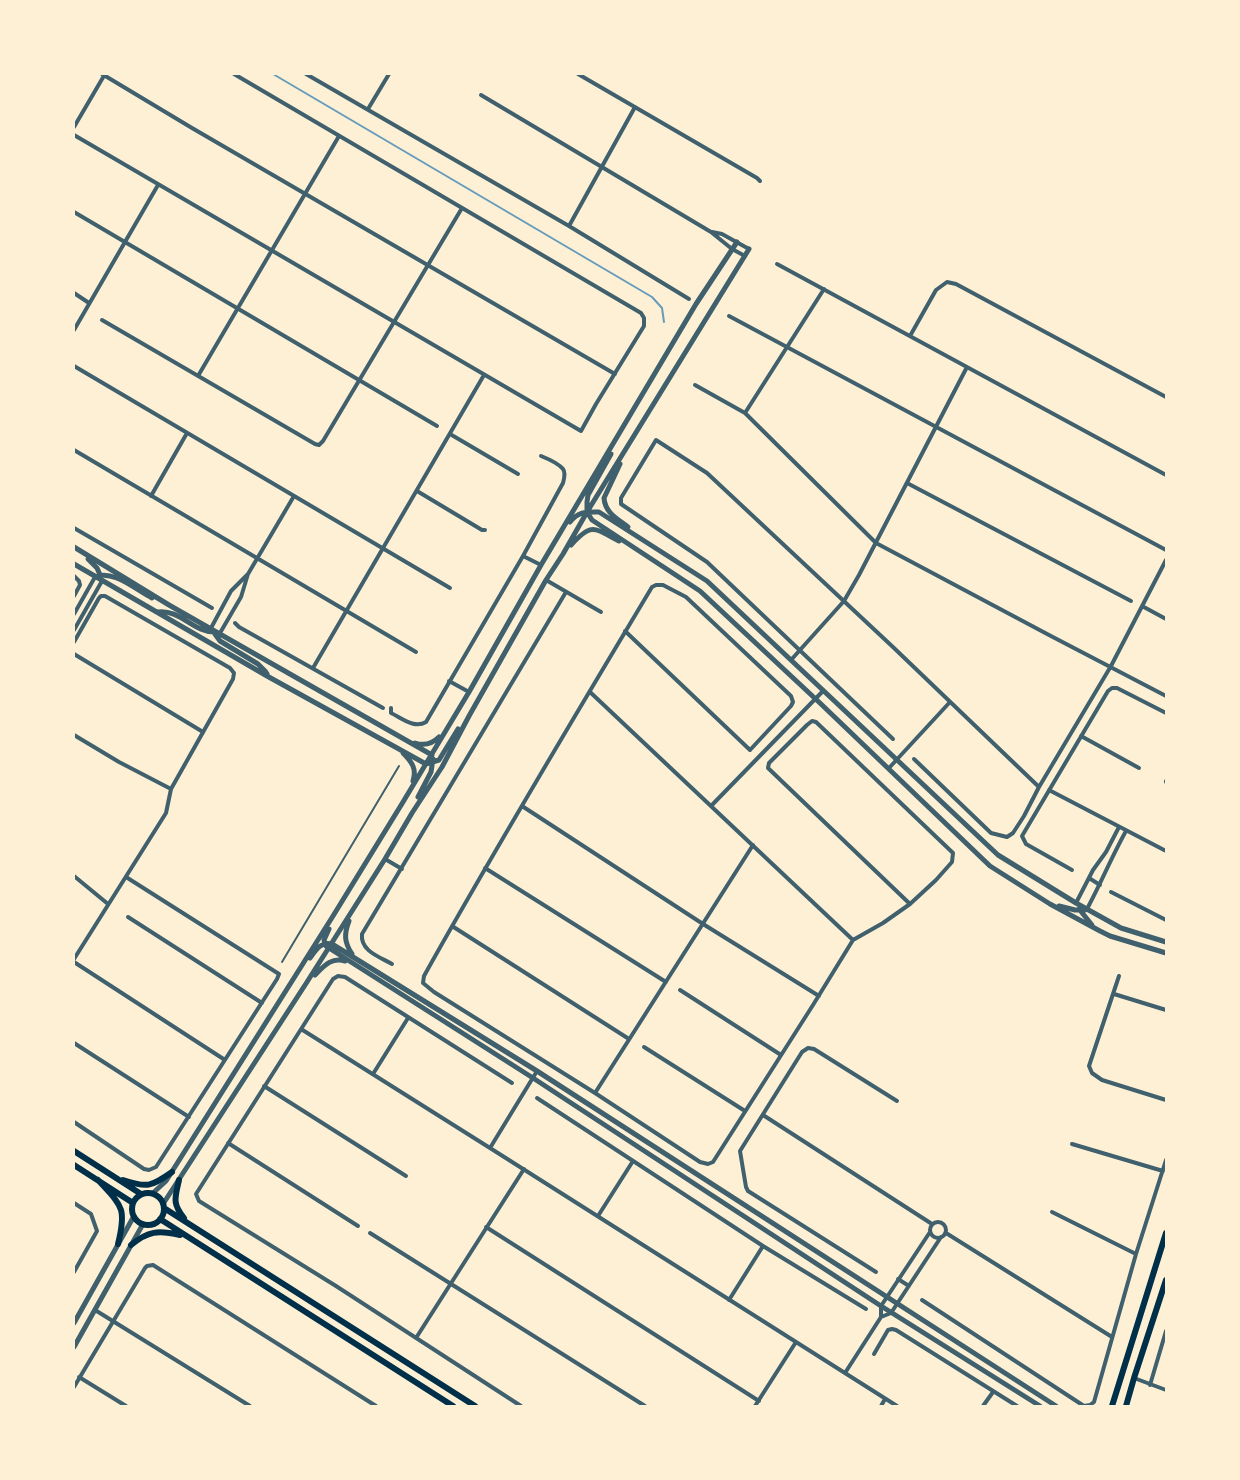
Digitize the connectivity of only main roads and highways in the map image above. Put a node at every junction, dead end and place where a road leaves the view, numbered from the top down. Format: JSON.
{"nodes":[{"id":1,"x":74,"y":1151,"type":"edge"},
{"id":2,"x":74,"y":1165,"type":"edge"},
{"id":3,"x":171,"y":1172,"type":"road end"},
{"id":4,"x":114,"y":1177,"type":"junction"},
{"id":5,"x":98,"y":1180,"type":"junction"},
{"id":6,"x":179,"y":1180,"type":"road end"},
{"id":7,"x":141,"y":1194,"type":"junction"},
{"id":8,"x":133,"y":1203,"type":"junction"},
{"id":9,"x":164,"y":1206,"type":"junction"},
{"id":10,"x":160,"y":1219,"type":"junction"},
{"id":11,"x":190,"y":1225,"type":"junction"},
{"id":12,"x":1167,"y":1233,"type":"edge"},
{"id":13,"x":186,"y":1236,"type":"junction"},
{"id":14,"x":118,"y":1244,"type":"road end"},
{"id":15,"x":131,"y":1245,"type":"road end"},
{"id":16,"x":1164,"y":1247,"type":"edge"},
{"id":17,"x":1167,"y":1280,"type":"edge"},
{"id":18,"x":453,"y":1407,"type":"edge"},
{"id":19,"x":475,"y":1407,"type":"edge"},
{"id":20,"x":1112,"y":1407,"type":"edge"},
{"id":21,"x":1126,"y":1407,"type":"edge"}],
"edges":[{"from":1,"to":4,"type":"main road"},
{"from":2,"to":5,"type":"main road"},
{"from":3,"to":4,"type":"main road"},
{"from":4,"to":7,"type":"main road"},
{"from":5,"to":8,"type":"main road"},
{"from":5,"to":14,"type":"main road"},
{"from":6,"to":11,"type":"main road"},
{"from":7,"to":8,"type":"main road"},
{"from":7,"to":9,"type":"main road"},
{"from":8,"to":10,"type":"main road"},
{"from":9,"to":10,"type":"main road"},
{"from":9,"to":11,"type":"main road"},
{"from":10,"to":13,"type":"main road"},
{"from":11,"to":19,"type":"main road"},
{"from":12,"to":16,"type":"main road"},
{"from":13,"to":15,"type":"main road"},
{"from":13,"to":18,"type":"main road"},
{"from":16,"to":20,"type":"main road"},
{"from":17,"to":21,"type":"main road"}]}
